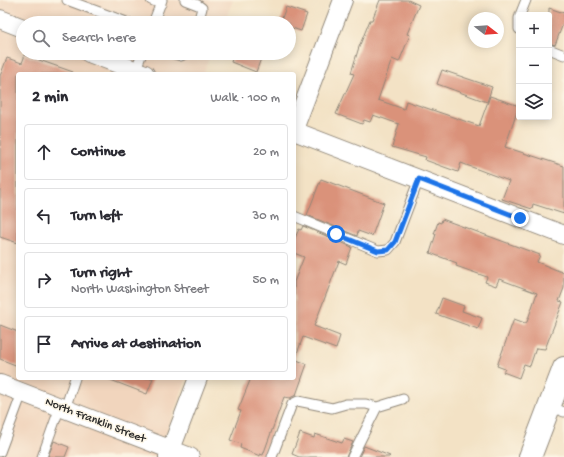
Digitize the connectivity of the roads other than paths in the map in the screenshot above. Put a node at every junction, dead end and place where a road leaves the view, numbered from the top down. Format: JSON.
{"nodes":[{"id":1,"x":67,"y":0,"type":"edge"},
{"id":2,"x":151,"y":0,"type":"edge"},
{"id":3,"x":185,"y":0,"type":"edge"},
{"id":4,"x":343,"y":0,"type":"edge"},
{"id":5,"x":526,"y":0,"type":"edge"},
{"id":6,"x":161,"y":2,"type":"edge"},
{"id":7,"x":521,"y":12,"type":"edge"},
{"id":8,"x":110,"y":16,"type":"edge"},
{"id":9,"x":156,"y":16,"type":"edge"},
{"id":10,"x":200,"y":16,"type":"edge"},
{"id":11,"x":0,"y":19,"type":"edge"},
{"id":12,"x":16,"y":25,"type":"edge"},
{"id":13,"x":552,"y":50,"type":"edge"},
{"id":14,"x":564,"y":54,"type":"edge"},
{"id":15,"x":106,"y":60,"type":"edge"},
{"id":16,"x":141,"y":60,"type":"edge"},
{"id":17,"x":136,"y":72,"type":"edge"},
{"id":18,"x":138,"y":72,"type":"edge"},
{"id":19,"x":296,"y":125,"type":"edge"},
{"id":20,"x":296,"y":131,"type":"edge"},
{"id":21,"x":419,"y":179,"type":"junction"},
{"id":22,"x":296,"y":217,"type":"edge"},
{"id":23,"x":564,"y":235,"type":"edge"},
{"id":24,"x":564,"y":368,"type":"edge"},
{"id":25,"x":74,"y":380,"type":"edge"},
{"id":26,"x":197,"y":380,"type":"edge"},
{"id":27,"x":0,"y":384,"type":"edge"},
{"id":28,"x":22,"y":393,"type":"junction"},
{"id":29,"x":403,"y":399,"type":"dead end"},
{"id":30,"x":378,"y":407,"type":"junction"},
{"id":31,"x":63,"y":408,"type":"junction"},
{"id":32,"x":557,"y":409,"type":"edge"},
{"id":33,"x":0,"y":452,"type":"edge"},
{"id":34,"x":169,"y":453,"type":"edge"},
{"id":35,"x":42,"y":457,"type":"edge"},
{"id":36,"x":190,"y":457,"type":"edge"},
{"id":37,"x":272,"y":457,"type":"edge"},
{"id":38,"x":352,"y":457,"type":"edge"},
{"id":39,"x":530,"y":457,"type":"edge"}],
"edges":[{"from":1,"to":8,"type":"lane"},
{"from":2,"to":6,"type":"lane"},
{"from":3,"to":10,"type":"lane"},
{"from":4,"to":19,"type":"street"},
{"from":5,"to":7,"type":"lane"},
{"from":6,"to":9,"type":"lane"},
{"from":11,"to":12,"type":"street"},
{"from":13,"to":14,"type":"lane"},
{"from":15,"to":17,"type":"street"},
{"from":16,"to":18,"type":"lane"},
{"from":20,"to":21,"type":"street"},
{"from":21,"to":22,"type":"lane"},
{"from":21,"to":23,"type":"street"},
{"from":24,"to":32,"type":"main road"},
{"from":25,"to":31,"type":"lane"},
{"from":26,"to":34,"type":"street"},
{"from":27,"to":28,"type":"street","name":"North Franklin Street"},
{"from":28,"to":31,"type":"street","name":"North Franklin Street"},
{"from":28,"to":33,"type":"lane"},
{"from":29,"to":30,"type":"lane"},
{"from":30,"to":37,"type":"lane"},
{"from":30,"to":38,"type":"lane"},
{"from":31,"to":34,"type":"street","name":"North Franklin Street"},
{"from":31,"to":35,"type":"lane"},
{"from":32,"to":39,"type":"main road"},
{"from":34,"to":36,"type":"street","name":"North Franklin Street"}]}
